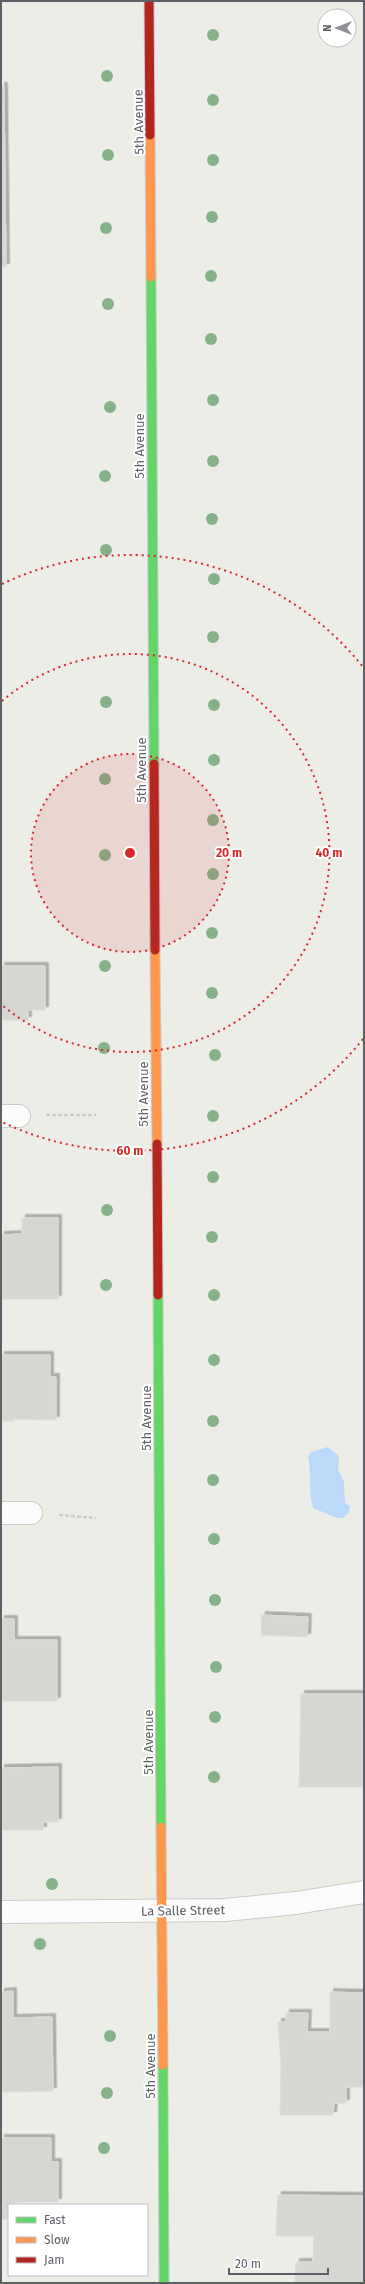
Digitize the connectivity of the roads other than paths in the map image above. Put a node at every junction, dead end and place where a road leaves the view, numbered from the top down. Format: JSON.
{"nodes":[{"id":1,"x":149,"y":1,"type":"edge"},
{"id":2,"x":1,"y":1513,"type":"edge"},
{"id":3,"x":31,"y":1513,"type":"road end"},
{"id":4,"x":364,"y":1892,"type":"edge"},
{"id":5,"x":162,"y":1911,"type":"junction"},
{"id":6,"x":1,"y":1912,"type":"edge"},
{"id":7,"x":164,"y":2283,"type":"edge"}],
"edges":[{"from":1,"to":5,"type":"main road","name":"5th Avenue"},
{"from":2,"to":3,"type":"street"},
{"from":4,"to":5,"type":"street","name":"La Salle Street"},
{"from":5,"to":6,"type":"street","name":"La Salle Street"},
{"from":5,"to":7,"type":"main road","name":"5th Avenue"}]}
